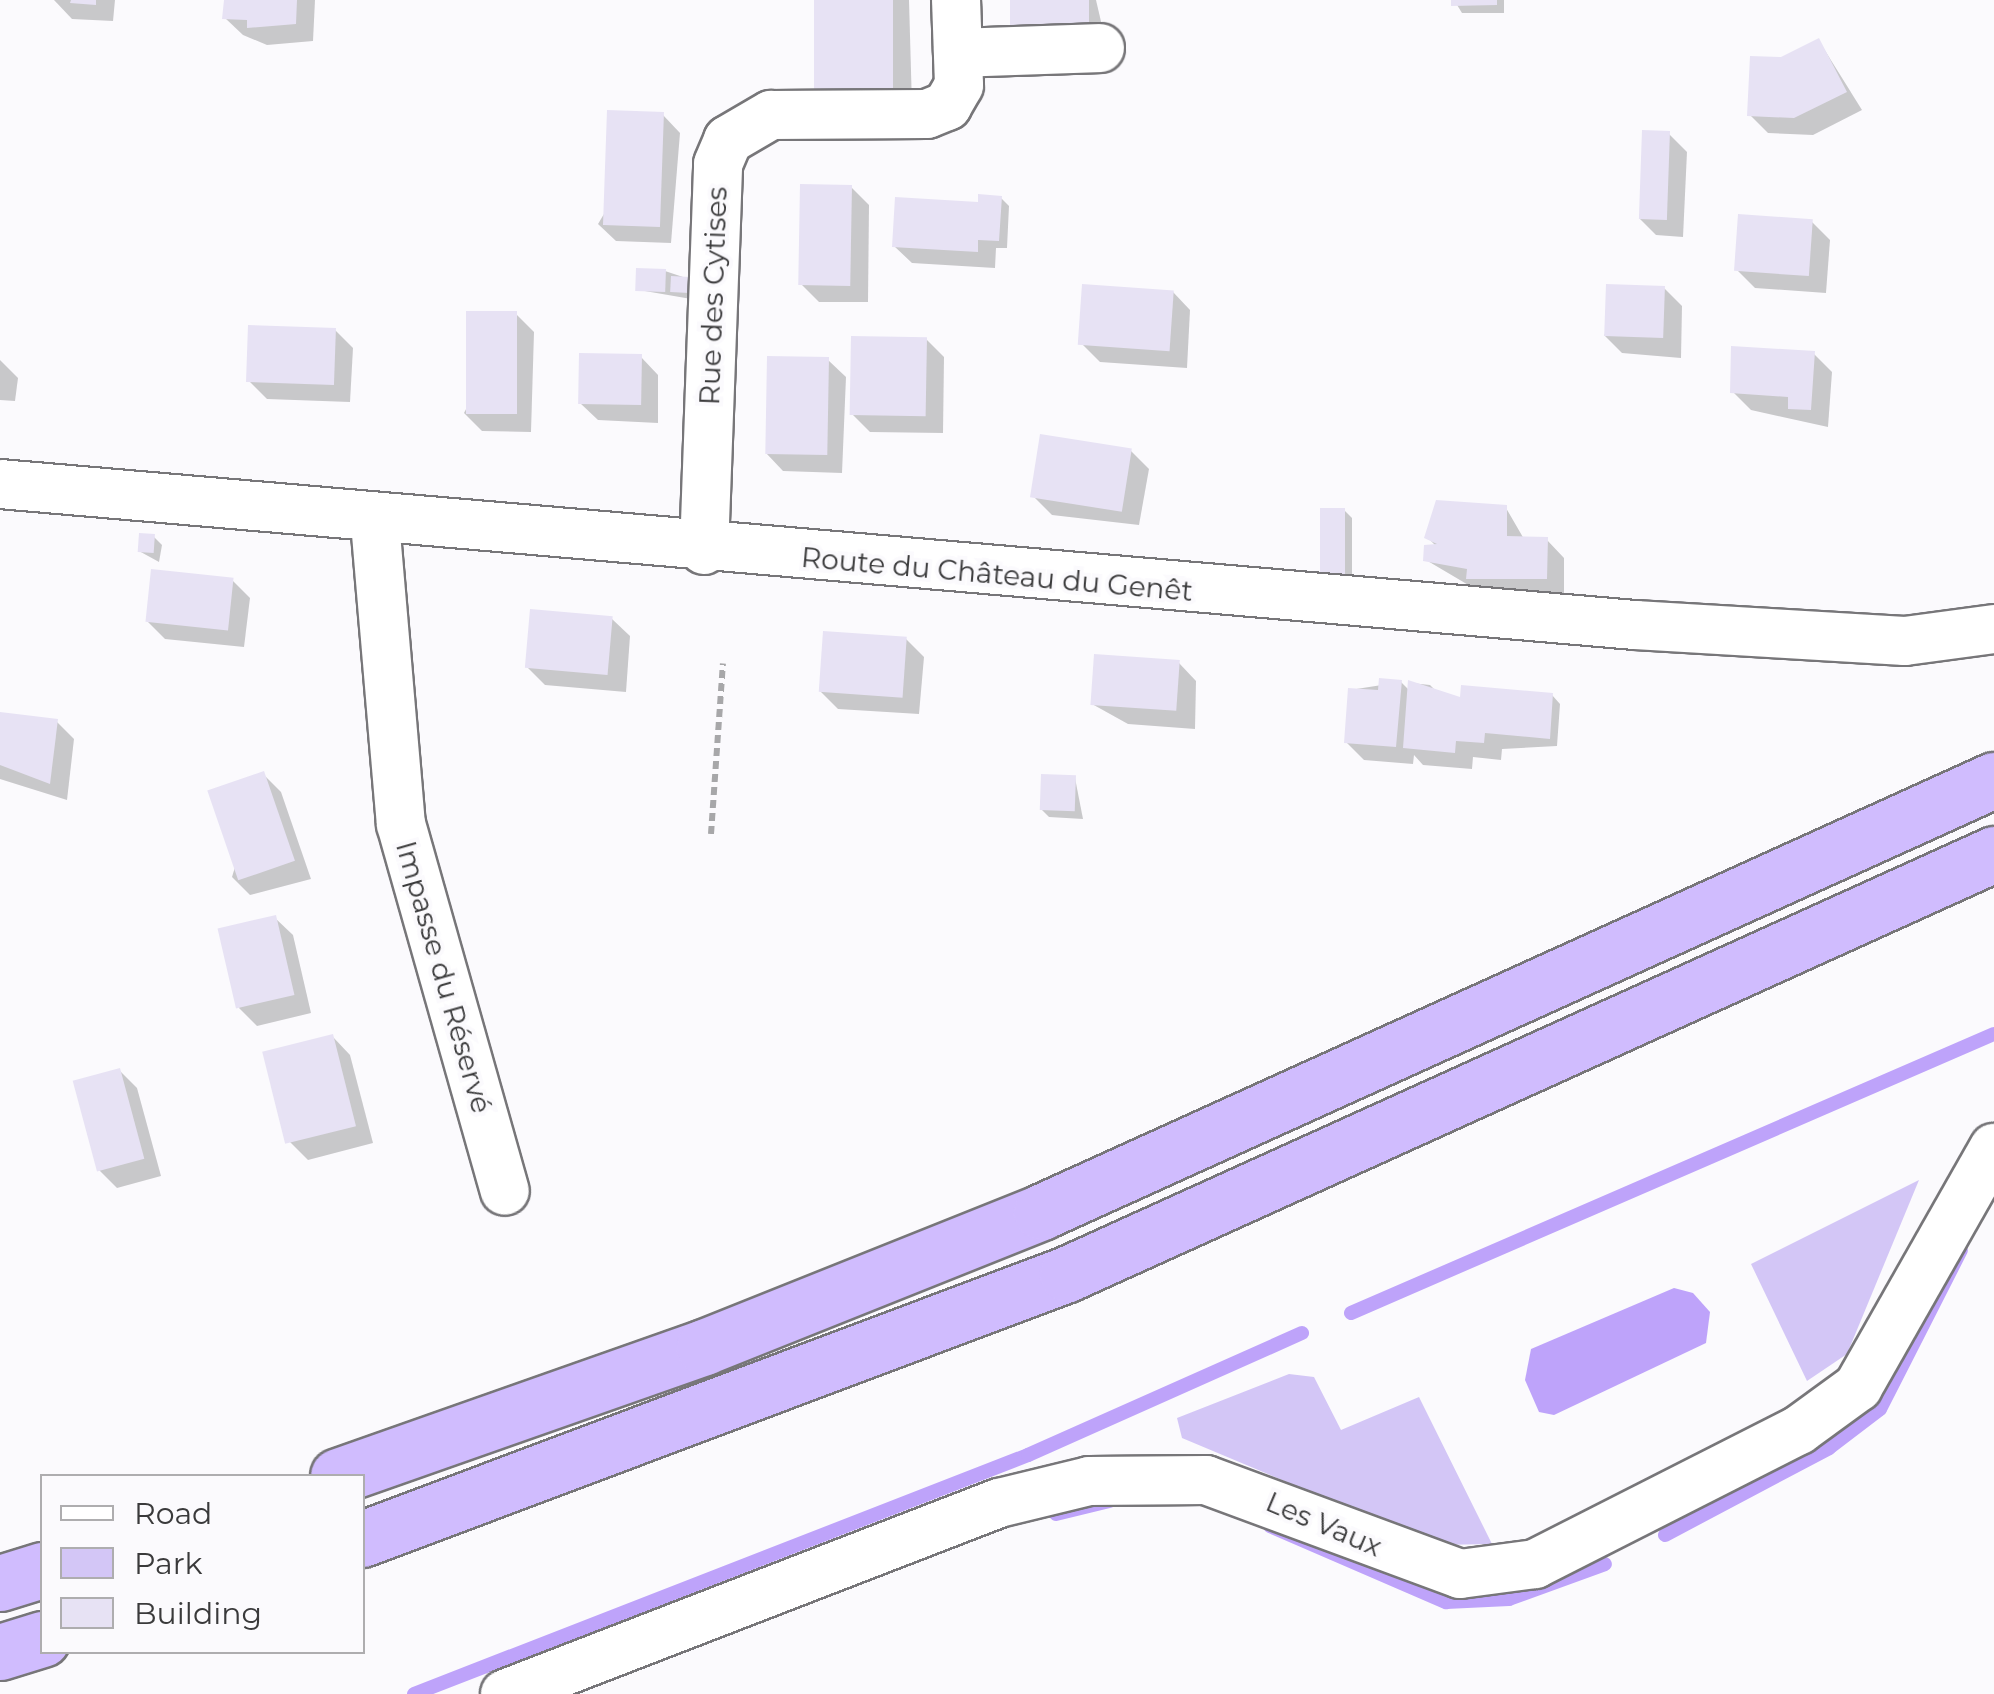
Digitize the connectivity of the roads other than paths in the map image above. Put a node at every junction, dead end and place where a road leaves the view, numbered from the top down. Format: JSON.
{"nodes":[{"id":1,"x":956,"y":0,"type":"edge"},
{"id":2,"x":1100,"y":48,"type":"dead end"},
{"id":3,"x":958,"y":52,"type":"junction"},
{"id":4,"x":0,"y":484,"type":"edge"},
{"id":5,"x":375,"y":522,"type":"junction"},
{"id":6,"x":704,"y":550,"type":"junction"},
{"id":7,"x":1994,"y":629,"type":"edge"},
{"id":8,"x":1994,"y":780,"type":"edge"},
{"id":9,"x":1994,"y":854,"type":"edge"},
{"id":10,"x":1994,"y":1148,"type":"edge"},
{"id":11,"x":505,"y":1191,"type":"dead end"},
{"id":12,"x":344,"y":1474,"type":"edge"},
{"id":13,"x":365,"y":1538,"type":"edge"},
{"id":14,"x":40,"y":1571,"type":"edge"},
{"id":15,"x":0,"y":1583,"type":"edge"},
{"id":16,"x":40,"y":1640,"type":"edge"},
{"id":17,"x":0,"y":1652,"type":"edge"},
{"id":18,"x":505,"y":1694,"type":"edge"}],
"edges":[{"from":1,"to":3,"type":"street","name":"Rue des Cytises"},
{"from":2,"to":3,"type":"street"},
{"from":3,"to":6,"type":"street","name":"Rue des Cytises"},
{"from":4,"to":5,"type":"street","name":"Route du Château du Genêt"},
{"from":5,"to":6,"type":"street","name":"Route du Château du Genêt"},
{"from":5,"to":11,"type":"street","name":"Impasse du Réservé"},
{"from":6,"to":7,"type":"street","name":"Route du Château du Genêt"},
{"from":8,"to":12,"type":"highway"},
{"from":9,"to":13,"type":"highway"},
{"from":10,"to":18,"type":"street","name":"Les Vaux"},
{"from":14,"to":15,"type":"highway"},
{"from":16,"to":17,"type":"highway"}]}
